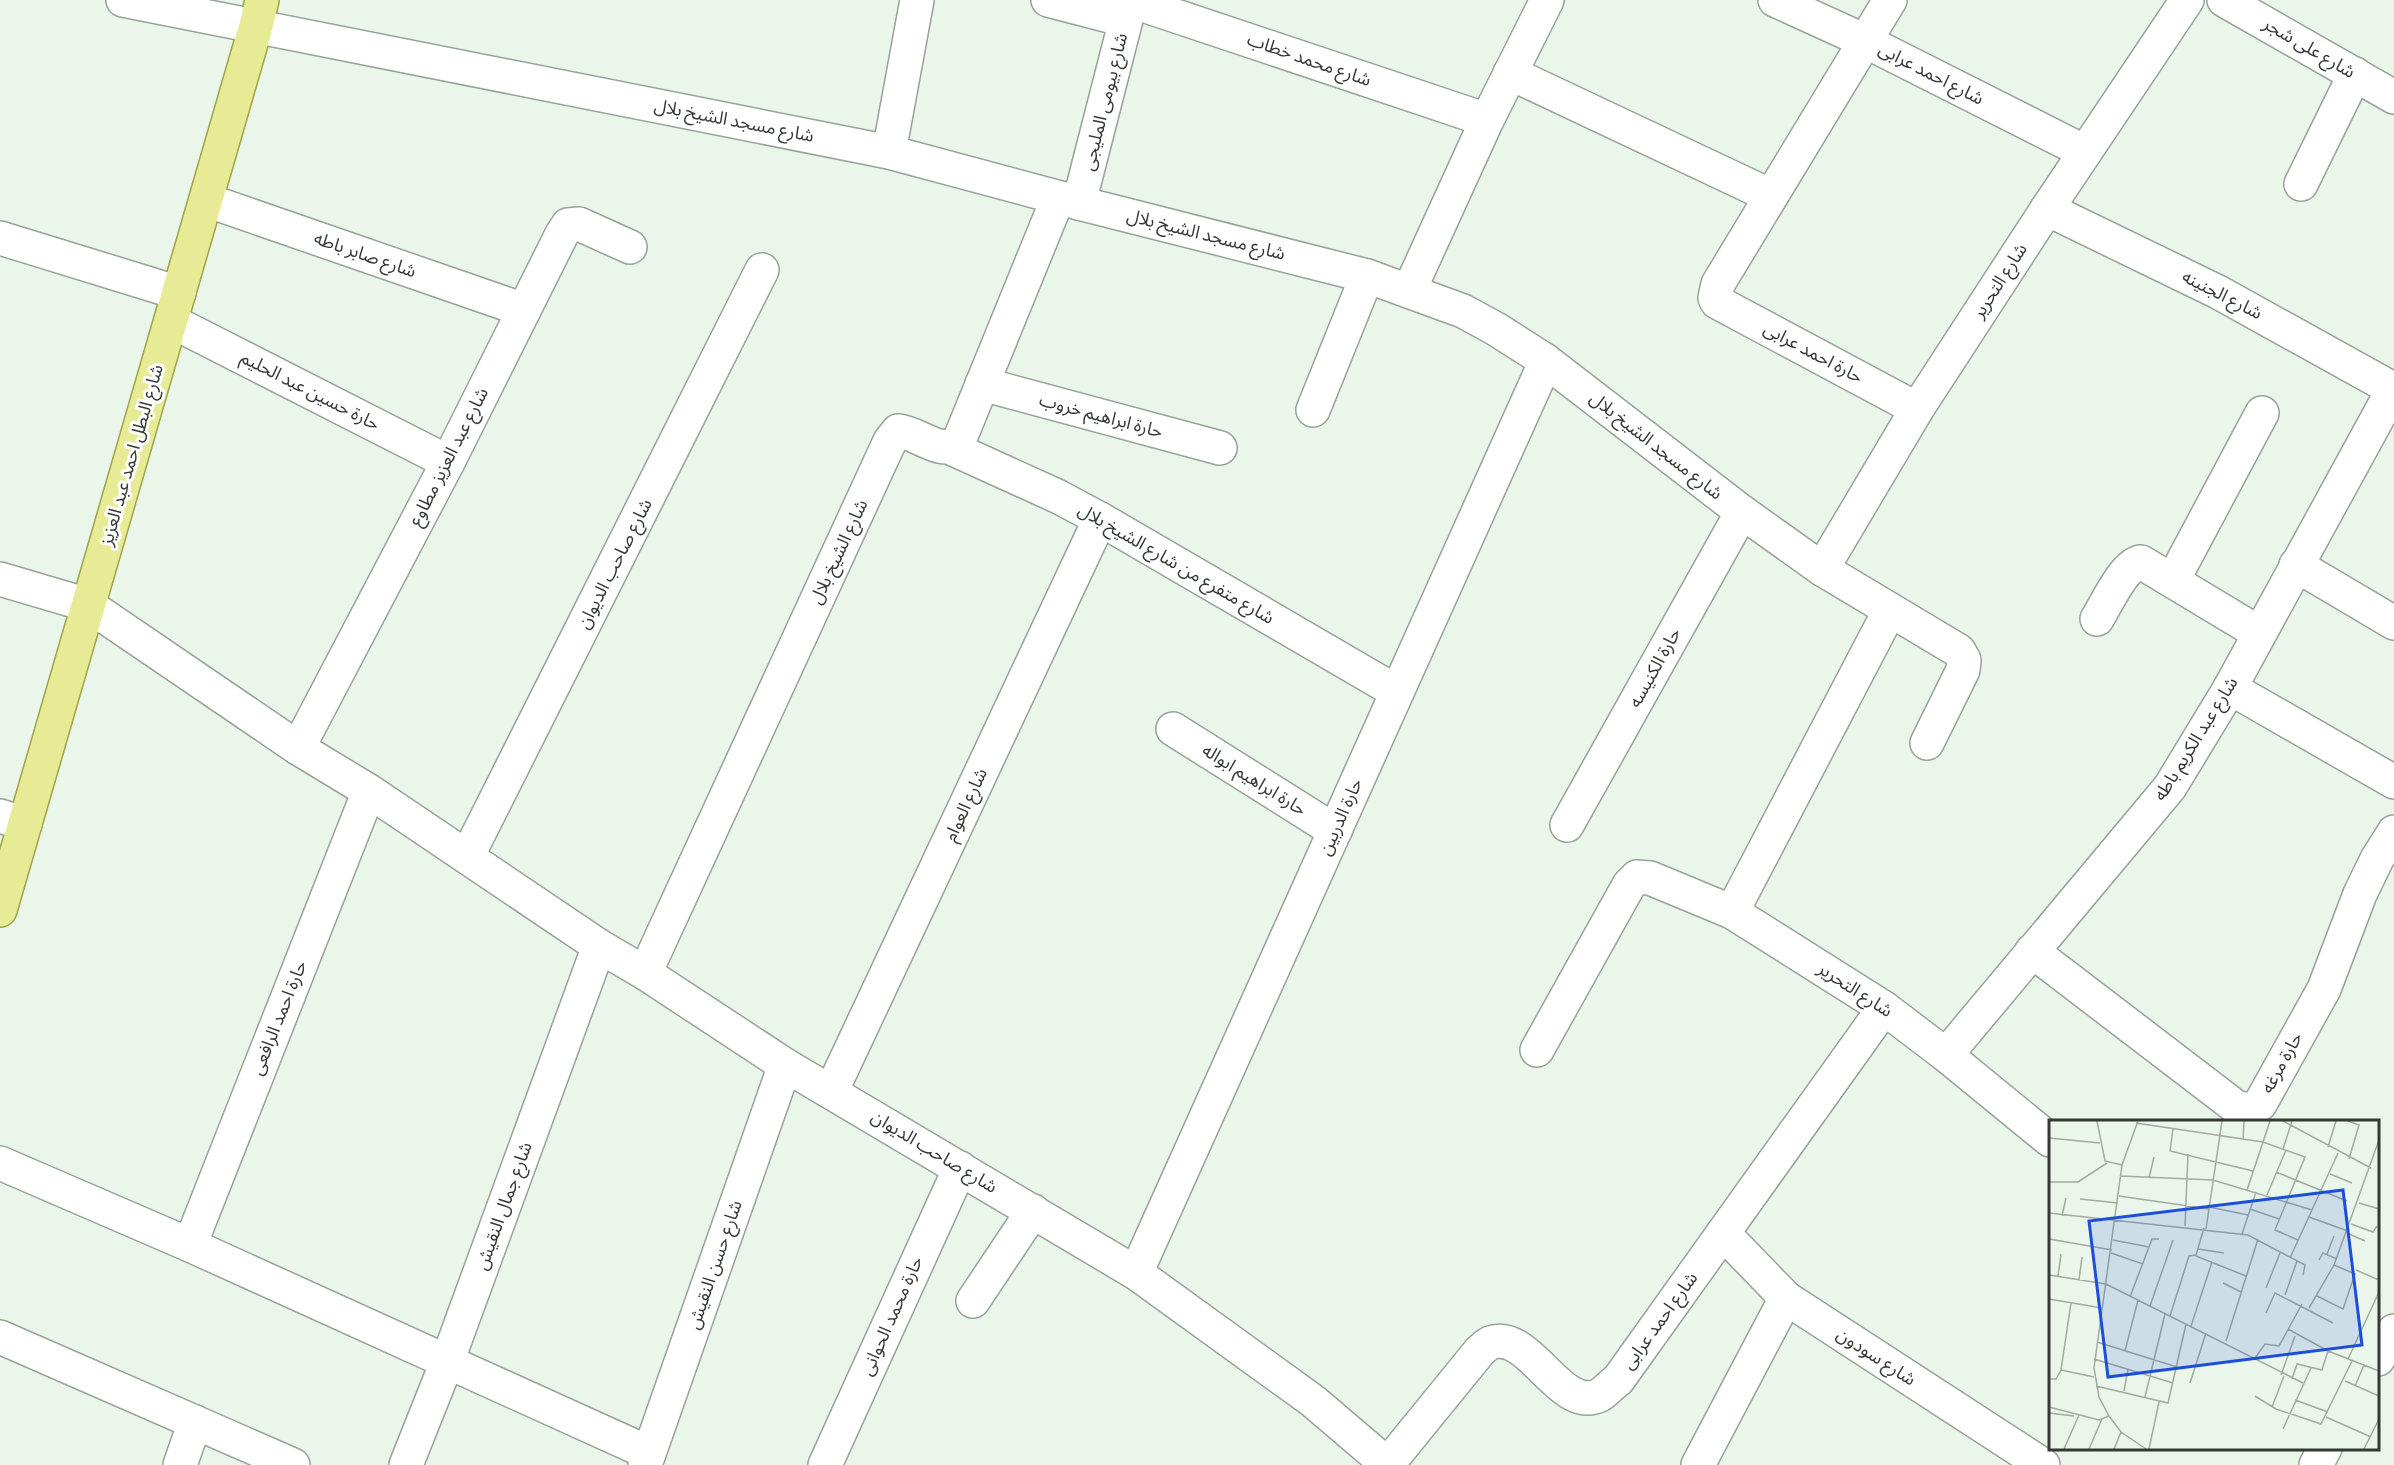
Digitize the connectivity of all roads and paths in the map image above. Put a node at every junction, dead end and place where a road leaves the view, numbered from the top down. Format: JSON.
{"nodes":[{"id":1,"x":123,"y":0,"type":"edge"},
{"id":2,"x":917,"y":0,"type":"edge"},
{"id":3,"x":1048,"y":0,"type":"edge"},
{"id":4,"x":1547,"y":0,"type":"edge"},
{"id":5,"x":1775,"y":0,"type":"edge"},
{"id":6,"x":1890,"y":0,"type":"edge"},
{"id":7,"x":2187,"y":0,"type":"edge"},
{"id":8,"x":2224,"y":0,"type":"edge"},
{"id":9,"x":1129,"y":7,"type":"edge"},
{"id":10,"x":259,"y":13,"type":"edge"},
{"id":11,"x":1865,"y":40,"type":"junction"},
{"id":12,"x":1510,"y":74,"type":"junction"},
{"id":13,"x":2355,"y":74,"type":"junction"},
{"id":14,"x":2394,"y":97,"type":"edge"},
{"id":15,"x":1487,"y":120,"type":"junction"},
{"id":16,"x":889,"y":152,"type":"junction"},
{"id":17,"x":2085,"y":152,"type":"junction"},
{"id":18,"x":2301,"y":184,"type":"dead end"},
{"id":19,"x":1772,"y":196,"type":"junction"},
{"id":20,"x":207,"y":200,"type":"junction"},
{"id":21,"x":1069,"y":201,"type":"junction"},
{"id":22,"x":2047,"y":209,"type":"junction"},
{"id":23,"x":0,"y":238,"type":"edge"},
{"id":24,"x":630,"y":248,"type":"dead end"},
{"id":25,"x":762,"y":270,"type":"dead end"},
{"id":26,"x":1367,"y":276,"type":"junction"},
{"id":27,"x":1409,"y":291,"type":"junction"},
{"id":28,"x":175,"y":307,"type":"junction"},
{"id":29,"x":524,"y":310,"type":"junction"},
{"id":30,"x":1546,"y":361,"type":"junction"},
{"id":31,"x":982,"y":384,"type":"junction"},
{"id":32,"x":2391,"y":399,"type":"edge"},
{"id":33,"x":1917,"y":409,"type":"junction"},
{"id":34,"x":1313,"y":410,"type":"dead end"},
{"id":35,"x":2262,"y":413,"type":"dead end"},
{"id":36,"x":949,"y":447,"type":"junction"},
{"id":37,"x":1220,"y":448,"type":"dead end"},
{"id":38,"x":448,"y":462,"type":"junction"},
{"id":39,"x":1742,"y":512,"type":"junction"},
{"id":40,"x":1100,"y":519,"type":"junction"},
{"id":41,"x":2296,"y":565,"type":"junction"},
{"id":42,"x":1822,"y":569,"type":"junction"},
{"id":43,"x":0,"y":579,"type":"edge"},
{"id":44,"x":2173,"y":580,"type":"junction"},
{"id":45,"x":88,"y":605,"type":"junction"},
{"id":46,"x":1890,"y":610,"type":"junction"},
{"id":47,"x":2097,"y":619,"type":"dead end"},
{"id":48,"x":2394,"y":623,"type":"edge"},
{"id":49,"x":2259,"y":633,"type":"junction"},
{"id":50,"x":2230,"y":688,"type":"junction"},
{"id":51,"x":1397,"y":692,"type":"junction"},
{"id":52,"x":1173,"y":729,"type":"dead end"},
{"id":53,"x":1927,"y":742,"type":"dead end"},
{"id":54,"x":298,"y":748,"type":"junction"},
{"id":55,"x":2394,"y":782,"type":"edge"},
{"id":56,"x":369,"y":791,"type":"junction"},
{"id":57,"x":13,"y":820,"type":"edge"},
{"id":58,"x":1567,"y":825,"type":"dead end"},
{"id":59,"x":1335,"y":831,"type":"junction"},
{"id":60,"x":2394,"y":832,"type":"edge"},
{"id":61,"x":467,"y":857,"type":"junction"},
{"id":62,"x":0,"y":910,"type":"edge"},
{"id":63,"x":1732,"y":912,"type":"junction"},
{"id":64,"x":599,"y":946,"type":"junction"},
{"id":65,"x":2031,"y":951,"type":"junction"},
{"id":66,"x":645,"y":973,"type":"junction"},
{"id":67,"x":1884,"y":1008,"type":"junction"},
{"id":68,"x":1537,"y":1050,"type":"dead end"},
{"id":69,"x":1946,"y":1054,"type":"junction"},
{"id":70,"x":785,"y":1065,"type":"junction"},
{"id":71,"x":831,"y":1092,"type":"junction"},
{"id":72,"x":2049,"y":1139,"type":"edge"},
{"id":73,"x":0,"y":1163,"type":"edge"},
{"id":74,"x":960,"y":1168,"type":"junction"},
{"id":75,"x":1033,"y":1211,"type":"junction"},
{"id":76,"x":1723,"y":1233,"type":"junction"},
{"id":77,"x":189,"y":1245,"type":"junction"},
{"id":78,"x":1136,"y":1273,"type":"junction"},
{"id":79,"x":1786,"y":1298,"type":"junction"},
{"id":80,"x":973,"y":1301,"type":"dead end"},
{"id":81,"x":0,"y":1337,"type":"edge"},
{"id":82,"x":447,"y":1362,"type":"junction"},
{"id":83,"x":195,"y":1422,"type":"junction"},
{"id":84,"x":2324,"y":1450,"type":"edge"},
{"id":85,"x":647,"y":1459,"type":"edge"},
{"id":86,"x":180,"y":1465,"type":"edge"},
{"id":87,"x":293,"y":1465,"type":"edge"},
{"id":88,"x":406,"y":1465,"type":"edge"},
{"id":89,"x":825,"y":1465,"type":"edge"},
{"id":90,"x":1388,"y":1465,"type":"edge"},
{"id":91,"x":1698,"y":1465,"type":"edge"},
{"id":92,"x":2043,"y":1465,"type":"edge"},
{"id":93,"x":2316,"y":1465,"type":"edge"}],
"edges":[{"from":1,"to":10,"type":"street","name":"شارع مسجد الشيخ بلال"},
{"from":2,"to":16,"type":"street"},
{"from":3,"to":9,"type":"street","name":"شارع محمد خطاب"},
{"from":4,"to":12,"type":"street"},
{"from":5,"to":11,"type":"street","name":"شارع احمد عرابى"},
{"from":6,"to":11,"type":"street"},
{"from":7,"to":17,"type":"street","name":"شارع التحرير"},
{"from":8,"to":13,"type":"street","name":"شارع على شجر"},
{"from":9,"to":15,"type":"street","name":"شارع محمد خطاب"},
{"from":9,"to":21,"type":"street","name":"شارع بيومى المليجى"},
{"from":10,"to":16,"type":"street","name":"شارع مسجد الشيخ بلال"},
{"from":10,"to":20,"type":"main road","name":"شارع البطل احمد عبد العزيز"},
{"from":11,"to":17,"type":"street","name":"شارع احمد عرابى"},
{"from":11,"to":19,"type":"street"},
{"from":12,"to":15,"type":"street"},
{"from":12,"to":19,"type":"street"},
{"from":13,"to":14,"type":"street","name":"شارع على شجر"},
{"from":13,"to":18,"type":"street"},
{"from":15,"to":27,"type":"street"},
{"from":16,"to":21,"type":"street","name":"شارع مسجد الشيخ بلال"},
{"from":17,"to":22,"type":"street","name":"شارع التحرير"},
{"from":19,"to":33,"type":"street","name":"حارة احمد عرابى"},
{"from":20,"to":28,"type":"main road","name":"شارع البطل احمد عبد العزيز"},
{"from":20,"to":29,"type":"street","name":"شارع صابر باطه"},
{"from":21,"to":26,"type":"street","name":"شارع مسجد الشيخ بلال"},
{"from":21,"to":31,"type":"street"},
{"from":22,"to":32,"type":"street","name":"شارع الجنينه"},
{"from":22,"to":33,"type":"street","name":"شارع التحرير"},
{"from":23,"to":28,"type":"street","name":"حارة حسين عبد الحليم"},
{"from":24,"to":29,"type":"street","name":"شارع عبد العزيز مطاوع"},
{"from":25,"to":61,"type":"street","name":"شارع صاحب الديوان"},
{"from":26,"to":27,"type":"street","name":"شارع مسجد الشيخ بلال"},
{"from":26,"to":34,"type":"street"},
{"from":27,"to":30,"type":"street","name":"شارع مسجد الشيخ بلال"},
{"from":28,"to":38,"type":"street","name":"حارة حسين عبد الحليم"},
{"from":28,"to":45,"type":"main road","name":"شارع البطل احمد عبد العزيز"},
{"from":29,"to":38,"type":"street","name":"شارع عبد العزيز مطاوع"},
{"from":30,"to":39,"type":"street","name":"شارع مسجد الشيخ بلال"},
{"from":30,"to":51,"type":"street","name":"حارة الدربين"},
{"from":31,"to":36,"type":"street"},
{"from":31,"to":37,"type":"street","name":"حارة ابراهيم خروب"},
{"from":32,"to":41,"type":"street","name":"شارع عبد الكريم باطه"},
{"from":33,"to":42,"type":"street","name":"شارع التحرير"},
{"from":35,"to":44,"type":"street"},
{"from":36,"to":40,"type":"street","name":"شارع متفرع من شارع الشيخ بلال"},
{"from":36,"to":66,"type":"street","name":"شارع الشيخ بلال"},
{"from":38,"to":54,"type":"street","name":"شارع عبد العزيز مطاوع"},
{"from":39,"to":42,"type":"street","name":"شارع مسجد الشيخ بلال"},
{"from":39,"to":58,"type":"street","name":"حارة الكنيسه"},
{"from":40,"to":51,"type":"street","name":"شارع متفرع من شارع الشيخ بلال"},
{"from":40,"to":71,"type":"street","name":"شارع العوام"},
{"from":41,"to":48,"type":"street"},
{"from":41,"to":49,"type":"street","name":"شارع عبد الكريم باطه"},
{"from":42,"to":46,"type":"street","name":"شارع مسجد الشيخ بلال"},
{"from":43,"to":45,"type":"street","name":"شارع صاحب الديوان"},
{"from":44,"to":47,"type":"street"},
{"from":44,"to":49,"type":"street"},
{"from":45,"to":54,"type":"street","name":"شارع صاحب الديوان"},
{"from":45,"to":57,"type":"main road","name":"شارع البطل احمد عبد العزيز"},
{"from":46,"to":53,"type":"street","name":"شارع مسجد الشيخ بلال"},
{"from":46,"to":63,"type":"street"},
{"from":49,"to":50,"type":"street","name":"شارع عبد الكريم باطه"},
{"from":50,"to":55,"type":"street"},
{"from":50,"to":65,"type":"street","name":"شارع عبد الكريم باطه"},
{"from":51,"to":59,"type":"street","name":"حارة الدربين"},
{"from":52,"to":59,"type":"street","name":"حارة ابراهيم ابواله"},
{"from":54,"to":56,"type":"street","name":"شارع صاحب الديوان"},
{"from":56,"to":61,"type":"street","name":"شارع صاحب الديوان"},
{"from":56,"to":77,"type":"street","name":"حارة احمد الرافعى"},
{"from":57,"to":62,"type":"main road","name":"شارع البطل احمد عبد العزيز"},
{"from":59,"to":78,"type":"street","name":"حارة الدربين"},
{"from":60,"to":65,"type":"street","name":"حارة مرغه"},
{"from":61,"to":64,"type":"street","name":"شارع صاحب الديوان"},
{"from":63,"to":67,"type":"street","name":"شارع التحرير"},
{"from":63,"to":68,"type":"street","name":"شارع التحرير"},
{"from":64,"to":66,"type":"street","name":"شارع صاحب الديوان"},
{"from":64,"to":82,"type":"street","name":"شارع جمال النقيش"},
{"from":65,"to":69,"type":"street","name":"شارع عبد الكريم باطه"},
{"from":66,"to":70,"type":"street","name":"شارع صاحب الديوان"},
{"from":67,"to":69,"type":"street","name":"شارع التحرير"},
{"from":67,"to":76,"type":"street","name":"شارع احمد عرابى"},
{"from":69,"to":72,"type":"street","name":"شارع التحرير"},
{"from":70,"to":71,"type":"street","name":"شارع صاحب الديوان"},
{"from":70,"to":85,"type":"street","name":"شارع حسن النقيش"},
{"from":71,"to":74,"type":"street","name":"شارع صاحب الديوان"},
{"from":73,"to":77,"type":"street"},
{"from":74,"to":75,"type":"street","name":"شارع صاحب الديوان"},
{"from":74,"to":89,"type":"street","name":"حارة محمد الحوانى"},
{"from":75,"to":78,"type":"street","name":"شارع صاحب الديوان"},
{"from":75,"to":80,"type":"street"},
{"from":76,"to":79,"type":"street","name":"شارع سودون"},
{"from":76,"to":90,"type":"street","name":"شارع احمد عرابى"},
{"from":77,"to":82,"type":"street"},
{"from":78,"to":90,"type":"street","name":"شارع صاحب الديوان"},
{"from":79,"to":91,"type":"street"},
{"from":79,"to":92,"type":"street","name":"شارع سودون"},
{"from":81,"to":83,"type":"street"},
{"from":82,"to":85,"type":"street"},
{"from":82,"to":88,"type":"street","name":"شارع جمال النقيش"},
{"from":83,"to":86,"type":"street"},
{"from":83,"to":87,"type":"street"},
{"from":84,"to":93,"type":"street"}]}
